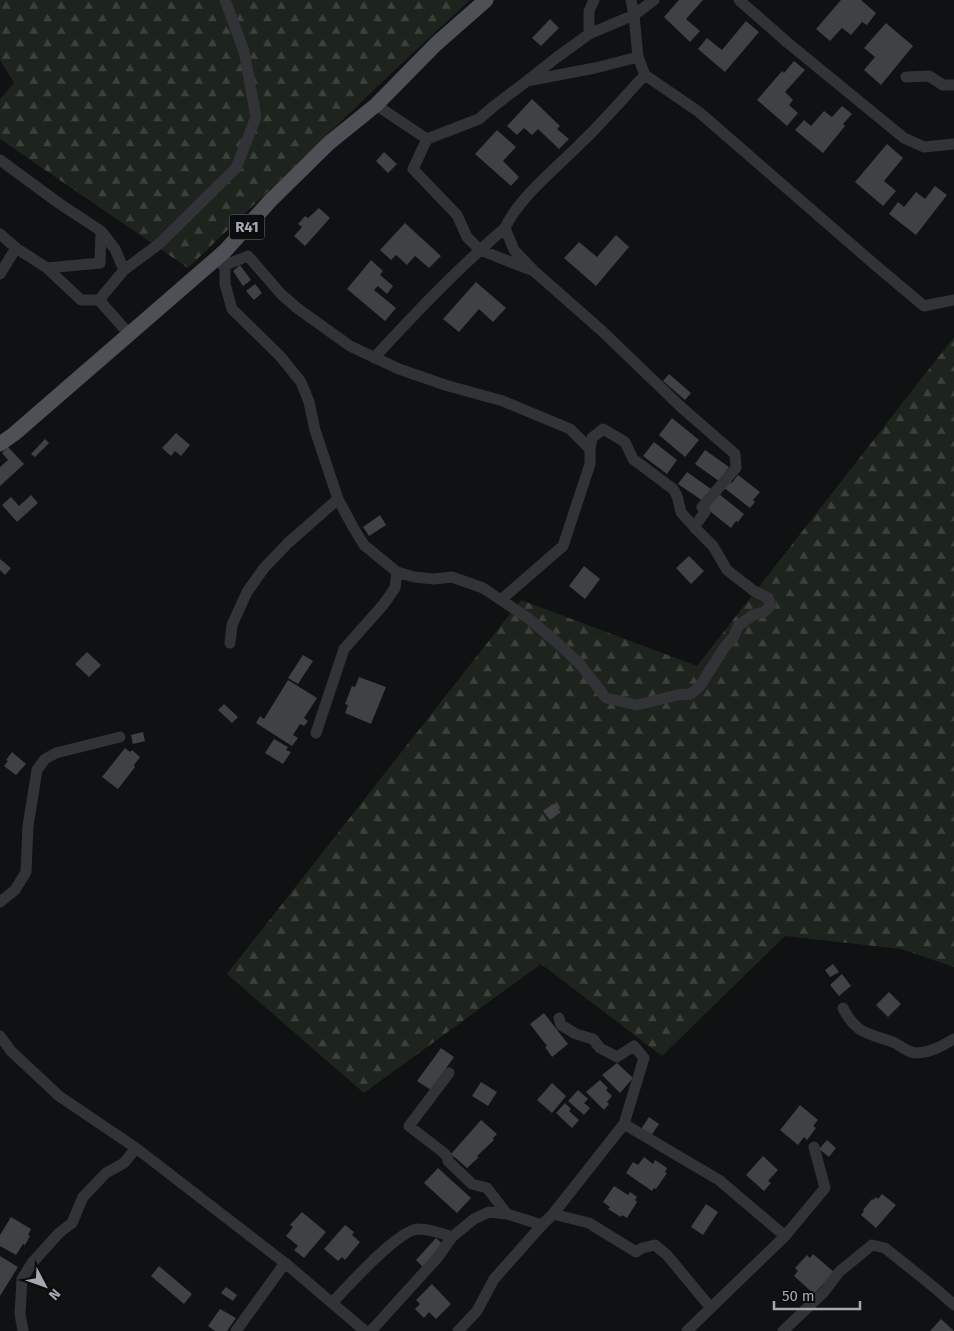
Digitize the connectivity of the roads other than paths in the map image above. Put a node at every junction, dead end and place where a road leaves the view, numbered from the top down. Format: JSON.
{"nodes":[{"id":1,"x":224,"y":0,"type":"edge"},
{"id":2,"x":486,"y":0,"type":"edge"},
{"id":3,"x":594,"y":0,"type":"edge"},
{"id":4,"x":631,"y":0,"type":"edge"},
{"id":5,"x":654,"y":0,"type":"edge"},
{"id":6,"x":739,"y":0,"type":"edge"},
{"id":7,"x":634,"y":15,"type":"junction"},
{"id":8,"x":589,"y":34,"type":"junction"},
{"id":9,"x":638,"y":57,"type":"junction"},
{"id":10,"x":645,"y":75,"type":"junction"},
{"id":11,"x":906,"y":76,"type":"dead end"},
{"id":12,"x":527,"y":82,"type":"junction"},
{"id":13,"x":954,"y":85,"type":"edge"},
{"id":14,"x":376,"y":105,"type":"junction"},
{"id":15,"x":427,"y":139,"type":"junction"},
{"id":16,"x":954,"y":144,"type":"edge"},
{"id":17,"x":0,"y":160,"type":"edge"},
{"id":18,"x":505,"y":228,"type":"junction"},
{"id":19,"x":100,"y":231,"type":"junction"},
{"id":20,"x":0,"y":234,"type":"edge"},
{"id":21,"x":16,"y":248,"type":"junction"},
{"id":22,"x":480,"y":250,"type":"junction"},
{"id":23,"x":225,"y":259,"type":"junction"},
{"id":24,"x":47,"y":268,"type":"junction"},
{"id":25,"x":124,"y":270,"type":"junction"},
{"id":26,"x":535,"y":272,"type":"junction"},
{"id":27,"x":0,"y":274,"type":"edge"},
{"id":28,"x":99,"y":300,"type":"junction"},
{"id":29,"x":954,"y":300,"type":"edge"},
{"id":30,"x":129,"y":334,"type":"junction"},
{"id":31,"x":374,"y":358,"type":"junction"},
{"id":32,"x":0,"y":444,"type":"edge"},
{"id":33,"x":590,"y":449,"type":"junction"},
{"id":34,"x":338,"y":499,"type":"junction"},
{"id":35,"x":694,"y":527,"type":"junction"},
{"id":36,"x":397,"y":572,"type":"junction"},
{"id":37,"x":502,"y":599,"type":"junction"},
{"id":38,"x":230,"y":643,"type":"dead end"},
{"id":39,"x":316,"y":733,"type":"dead end"},
{"id":40,"x":120,"y":737,"type":"dead end"},
{"id":41,"x":0,"y":902,"type":"edge"},
{"id":42,"x":843,"y":1008,"type":"dead end"},
{"id":43,"x":560,"y":1018,"type":"dead end"},
{"id":44,"x":0,"y":1036,"type":"edge"},
{"id":45,"x":954,"y":1039,"type":"edge"},
{"id":46,"x":449,"y":1073,"type":"dead end"},
{"id":47,"x":624,"y":1124,"type":"junction"},
{"id":48,"x":814,"y":1146,"type":"dead end"},
{"id":49,"x":136,"y":1148,"type":"junction"},
{"id":50,"x":507,"y":1214,"type":"junction"},
{"id":51,"x":553,"y":1214,"type":"junction"},
{"id":52,"x":542,"y":1225,"type":"junction"},
{"id":53,"x":785,"y":1236,"type":"junction"},
{"id":54,"x":452,"y":1237,"type":"junction"},
{"id":55,"x":285,"y":1263,"type":"junction"},
{"id":56,"x":332,"y":1303,"type":"junction"},
{"id":57,"x":954,"y":1305,"type":"edge"},
{"id":58,"x":710,"y":1307,"type":"junction"},
{"id":59,"x":23,"y":1331,"type":"edge"},
{"id":60,"x":236,"y":1331,"type":"edge"},
{"id":61,"x":365,"y":1331,"type":"edge"},
{"id":62,"x":371,"y":1331,"type":"edge"},
{"id":63,"x":458,"y":1331,"type":"edge"},
{"id":64,"x":687,"y":1331,"type":"edge"},
{"id":65,"x":783,"y":1331,"type":"edge"}],
"edges":[{"from":1,"to":25,"type":"street"},
{"from":2,"to":14,"type":"main road","number":"R41"},
{"from":3,"to":8,"type":"street"},
{"from":4,"to":7,"type":"street"},
{"from":5,"to":7,"type":"street"},
{"from":6,"to":16,"type":"street"},
{"from":7,"to":8,"type":"street"},
{"from":7,"to":9,"type":"street"},
{"from":8,"to":12,"type":"street"},
{"from":9,"to":10,"type":"street"},
{"from":9,"to":12,"type":"street"},
{"from":10,"to":18,"type":"street"},
{"from":10,"to":29,"type":"street"},
{"from":11,"to":13,"type":"street"},
{"from":12,"to":15,"type":"street"},
{"from":14,"to":15,"type":"street"},
{"from":14,"to":23,"type":"main road","number":"R41"},
{"from":15,"to":22,"type":"street"},
{"from":17,"to":19,"type":"street"},
{"from":18,"to":22,"type":"street"},
{"from":18,"to":26,"type":"street"},
{"from":19,"to":24,"type":"street"},
{"from":19,"to":25,"type":"street"},
{"from":20,"to":21,"type":"street"},
{"from":21,"to":24,"type":"street"},
{"from":21,"to":27,"type":"street"},
{"from":22,"to":26,"type":"street"},
{"from":22,"to":31,"type":"street"},
{"from":23,"to":30,"type":"main road","number":"R41"},
{"from":23,"to":31,"type":"street"},
{"from":23,"to":34,"type":"street"},
{"from":24,"to":28,"type":"street"},
{"from":25,"to":28,"type":"street"},
{"from":26,"to":35,"type":"street"},
{"from":28,"to":30,"type":"street"},
{"from":30,"to":32,"type":"main road","number":"R41"},
{"from":31,"to":33,"type":"street"},
{"from":33,"to":35,"type":"street"},
{"from":33,"to":37,"type":"street"},
{"from":34,"to":36,"type":"street"},
{"from":34,"to":38,"type":"street"},
{"from":35,"to":37,"type":"street"},
{"from":36,"to":37,"type":"street"},
{"from":36,"to":39,"type":"street"},
{"from":40,"to":41,"type":"street"},
{"from":42,"to":45,"type":"street"},
{"from":43,"to":47,"type":"street"},
{"from":44,"to":49,"type":"street"},
{"from":46,"to":50,"type":"street"},
{"from":47,"to":51,"type":"street"},
{"from":47,"to":53,"type":"street"},
{"from":48,"to":53,"type":"street"},
{"from":49,"to":55,"type":"street"},
{"from":49,"to":59,"type":"street"},
{"from":50,"to":52,"type":"street"},
{"from":50,"to":54,"type":"street"},
{"from":51,"to":52,"type":"street"},
{"from":51,"to":58,"type":"street"},
{"from":52,"to":63,"type":"street"},
{"from":53,"to":58,"type":"street"},
{"from":54,"to":56,"type":"street"},
{"from":54,"to":62,"type":"street"},
{"from":55,"to":56,"type":"street"},
{"from":55,"to":60,"type":"street"},
{"from":56,"to":61,"type":"street"},
{"from":57,"to":65,"type":"street"},
{"from":58,"to":64,"type":"street"}]}
